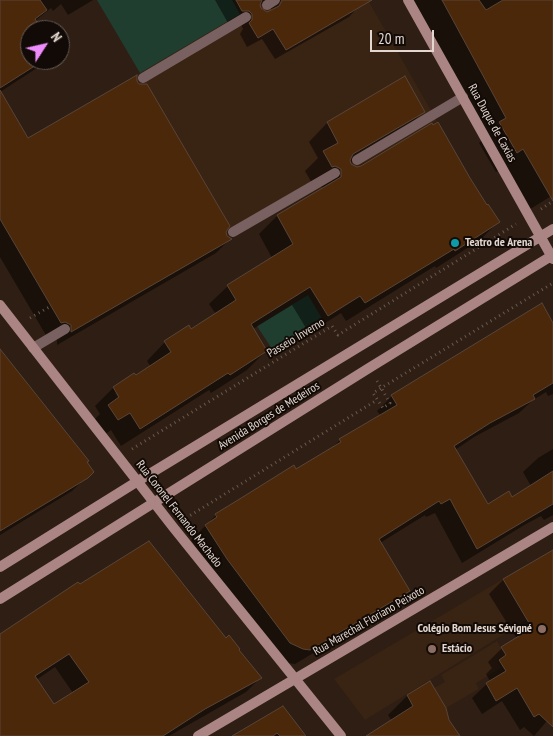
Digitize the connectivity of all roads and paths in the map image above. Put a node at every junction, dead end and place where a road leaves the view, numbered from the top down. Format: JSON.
{"nodes":[{"id":1,"x":408,"y":0,"type":"edge"},
{"id":2,"x":246,"y":17,"type":"dead end"},
{"id":3,"x":143,"y":78,"type":"dead end"},
{"id":4,"x":463,"y":97,"type":"junction"},
{"id":5,"x":357,"y":160,"type":"dead end"},
{"id":6,"x":335,"y":172,"type":"dead end"},
{"id":7,"x":529,"y":216,"type":"junction"},
{"id":8,"x":553,"y":229,"type":"edge"},
{"id":9,"x":233,"y":232,"type":"dead end"},
{"id":10,"x":553,"y":255,"type":"edge"},
{"id":11,"x":553,"y":260,"type":"edge"},
{"id":12,"x":553,"y":283,"type":"edge"},
{"id":13,"x":0,"y":305,"type":"edge"},
{"id":14,"x":51,"y":306,"type":"dead end"},
{"id":15,"x":16,"y":326,"type":"junction"},
{"id":16,"x":65,"y":329,"type":"dead end"},
{"id":17,"x":33,"y":348,"type":"junction"},
{"id":18,"x":369,"y":368,"type":"junction"},
{"id":19,"x":377,"y":400,"type":"junction"},
{"id":20,"x":119,"y":456,"type":"junction"},
{"id":21,"x":138,"y":481,"type":"junction"},
{"id":22,"x":154,"y":502,"type":"junction"},
{"id":23,"x":173,"y":526,"type":"junction"},
{"id":24,"x":553,"y":527,"type":"edge"},
{"id":25,"x":0,"y":567,"type":"edge"},
{"id":26,"x":0,"y":599,"type":"edge"},
{"id":27,"x":294,"y":679,"type":"junction"},
{"id":28,"x":198,"y":736,"type":"edge"},
{"id":29,"x":341,"y":736,"type":"edge"}],
"edges":[{"from":1,"to":4,"type":"main road","name":"Rua Duque de Caxias"},
{"from":2,"to":3,"type":"lane"},
{"from":4,"to":5,"type":"lane"},
{"from":4,"to":7,"type":"main road","name":"Rua Duque de Caxias"},
{"from":6,"to":9,"type":"lane"},
{"from":7,"to":11,"type":"main road","name":"Rua Duque de Caxias"},
{"from":7,"to":20,"type":"path","name":"Passeio Inverno"},
{"from":8,"to":21,"type":"main road","name":"Avenida Borges de Medeiros"},
{"from":10,"to":18,"type":"main road","name":"Avenida Borges de Medeiros"},
{"from":12,"to":19,"type":"path"},
{"from":13,"to":15,"type":"main road","name":"Rua Coronel Fernando Machado"},
{"from":14,"to":15,"type":"path"},
{"from":15,"to":17,"type":"main road","name":"Rua Coronel Fernando Machado"},
{"from":16,"to":17,"type":"lane"},
{"from":17,"to":20,"type":"main road","name":"Rua Coronel Fernando Machado"},
{"from":18,"to":19,"type":"path"},
{"from":18,"to":22,"type":"main road","name":"Avenida Borges de Medeiros"},
{"from":19,"to":23,"type":"path"},
{"from":20,"to":21,"type":"main road","name":"Rua Coronel Fernando Machado"},
{"from":21,"to":22,"type":"main road","name":"Rua Coronel Fernando Machado"},
{"from":21,"to":25,"type":"main road","name":"Avenida Borges de Medeiros"},
{"from":22,"to":23,"type":"main road","name":"Rua Coronel Fernando Machado"},
{"from":22,"to":26,"type":"main road","name":"Avenida Borges de Medeiros"},
{"from":23,"to":27,"type":"main road","name":"Rua Coronel Fernando Machado"},
{"from":24,"to":27,"type":"main road","name":"Rua Marechal Floriano Peixoto"},
{"from":27,"to":28,"type":"main road","name":"Rua Marechal Floriano Peixoto"},
{"from":27,"to":29,"type":"main road","name":"Rua Coronel Fernando Machado"}]}
